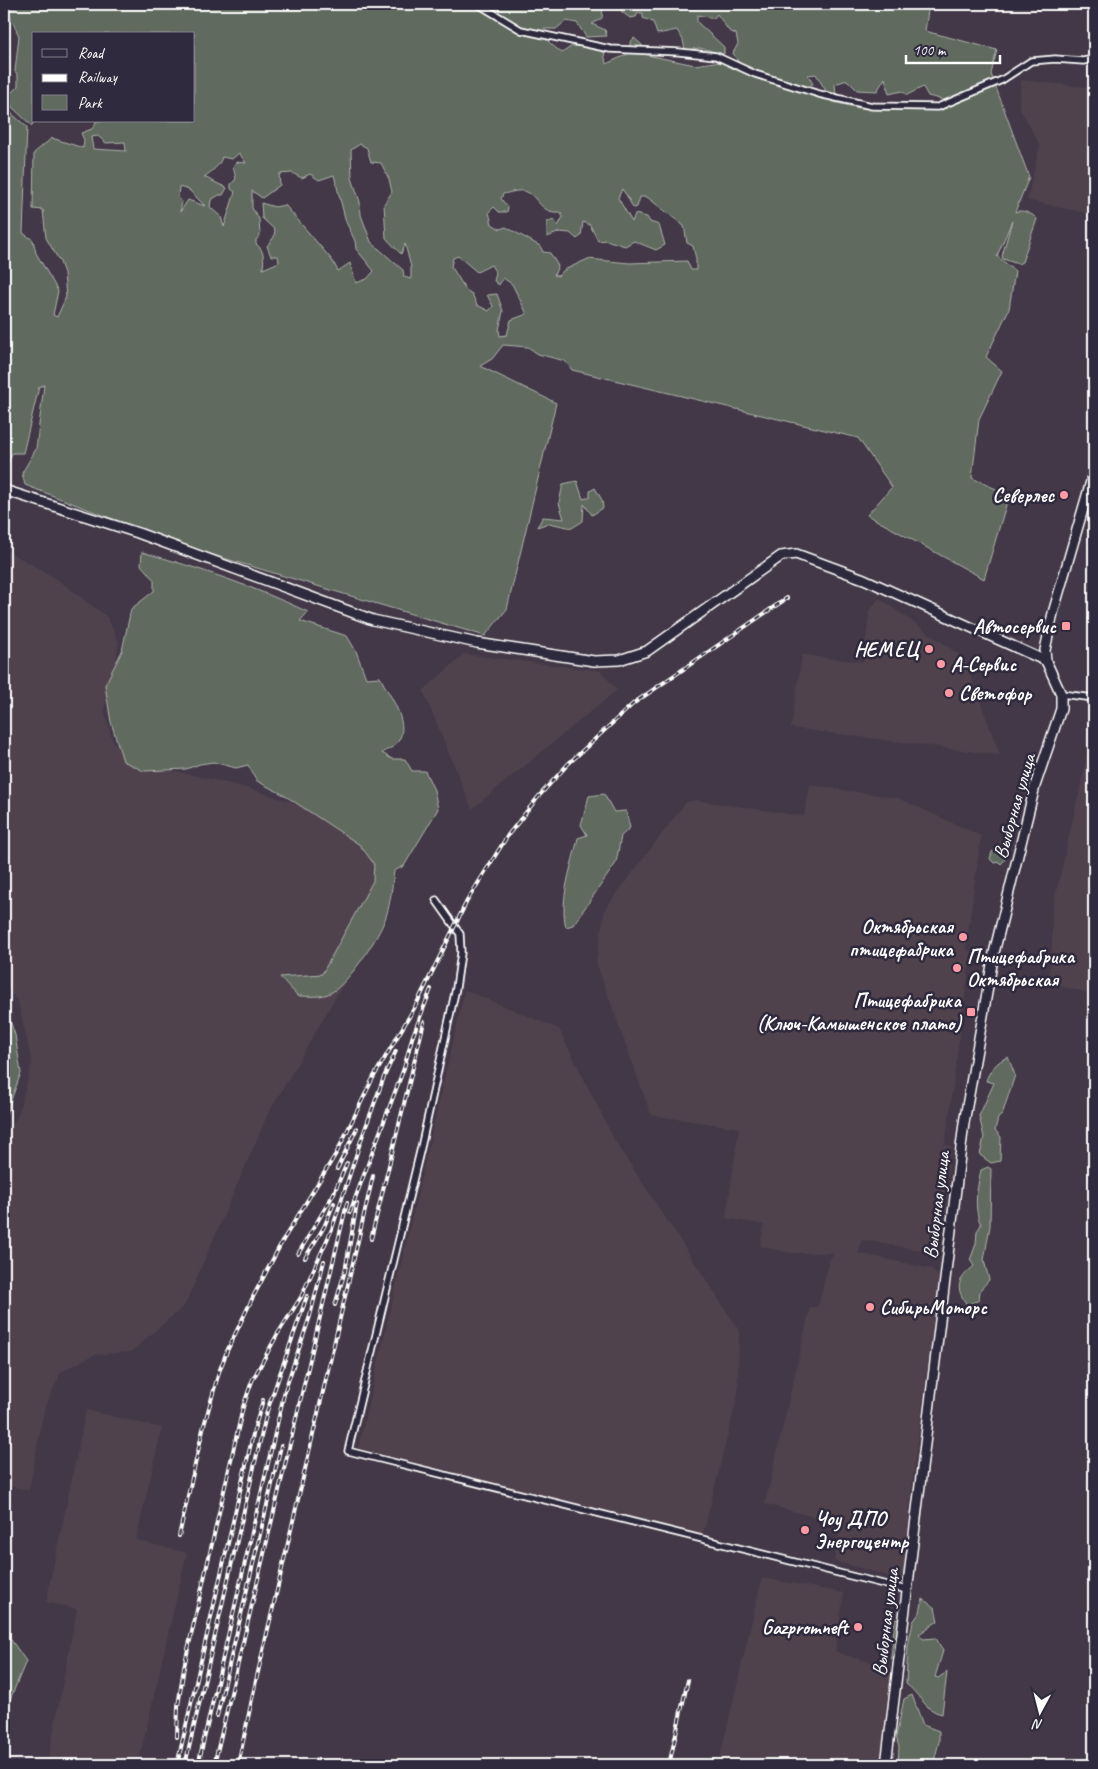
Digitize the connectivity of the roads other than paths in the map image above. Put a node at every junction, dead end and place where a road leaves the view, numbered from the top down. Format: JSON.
{"nodes":[{"id":1,"x":478,"y":4,"type":"edge"},
{"id":2,"x":1094,"y":59,"type":"edge"},
{"id":3,"x":1094,"y":471,"type":"edge"},
{"id":4,"x":4,"y":490,"type":"edge"},
{"id":5,"x":1046,"y":661,"type":"junction"},
{"id":6,"x":1061,"y":694,"type":"junction"},
{"id":7,"x":1094,"y":698,"type":"edge"},
{"id":8,"x":436,"y":900,"type":"dead end"},
{"id":9,"x":907,"y":1590,"type":"junction"},
{"id":10,"x":886,"y":1765,"type":"edge"}],
"edges":[{"from":1,"to":2,"type":"street"},
{"from":3,"to":5,"type":"main road"},
{"from":4,"to":5,"type":"main road"},
{"from":5,"to":6,"type":"main road","name":"Выборная улица"},
{"from":6,"to":7,"type":"street"},
{"from":6,"to":9,"type":"main road","name":"Выборная улица"},
{"from":8,"to":9,"type":"street"},
{"from":9,"to":10,"type":"main road","name":"Выборная улица"}]}
